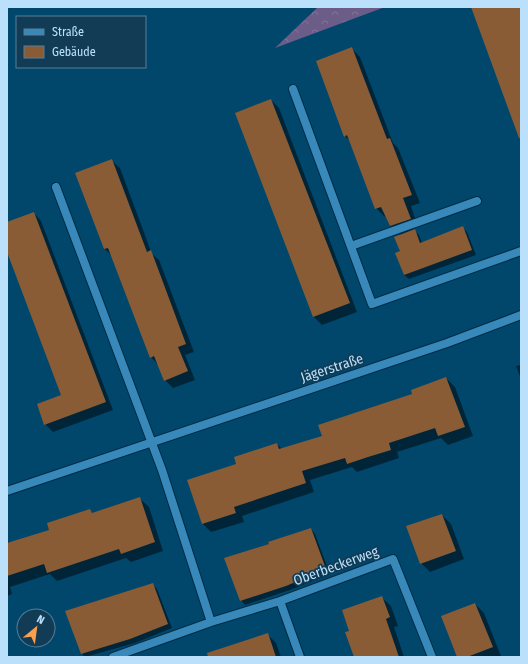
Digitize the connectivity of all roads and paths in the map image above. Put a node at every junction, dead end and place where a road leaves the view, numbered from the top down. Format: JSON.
{"nodes":[{"id":1,"x":293,"y":89,"type":"dead end"},
{"id":2,"x":56,"y":187,"type":"dead end"},
{"id":3,"x":477,"y":201,"type":"dead end"},
{"id":4,"x":351,"y":246,"type":"junction"},
{"id":5,"x":521,"y":251,"type":"edge"},
{"id":6,"x":521,"y":315,"type":"edge"},
{"id":7,"x":150,"y":443,"type":"junction"},
{"id":8,"x":7,"y":491,"type":"edge"},
{"id":9,"x":280,"y":600,"type":"junction"},
{"id":10,"x":211,"y":622,"type":"junction"},
{"id":11,"x":113,"y":657,"type":"edge"},
{"id":12,"x":300,"y":657,"type":"edge"},
{"id":13,"x":432,"y":657,"type":"edge"}],
"edges":[{"from":1,"to":4,"type":"street"},
{"from":2,"to":7,"type":"street"},
{"from":3,"to":4,"type":"street"},
{"from":4,"to":5,"type":"street"},
{"from":6,"to":7,"type":"street","name":"Jägerstraße"},
{"from":7,"to":8,"type":"street","name":"Jägerstraße"},
{"from":7,"to":10,"type":"street"},
{"from":9,"to":10,"type":"street","name":"Oberbeckerweg"},
{"from":9,"to":12,"type":"street","name":"Oberbeckerweg"},
{"from":9,"to":13,"type":"street","name":"Oberbeckerweg"},
{"from":10,"to":11,"type":"street","name":"Oberbeckerweg"}]}
